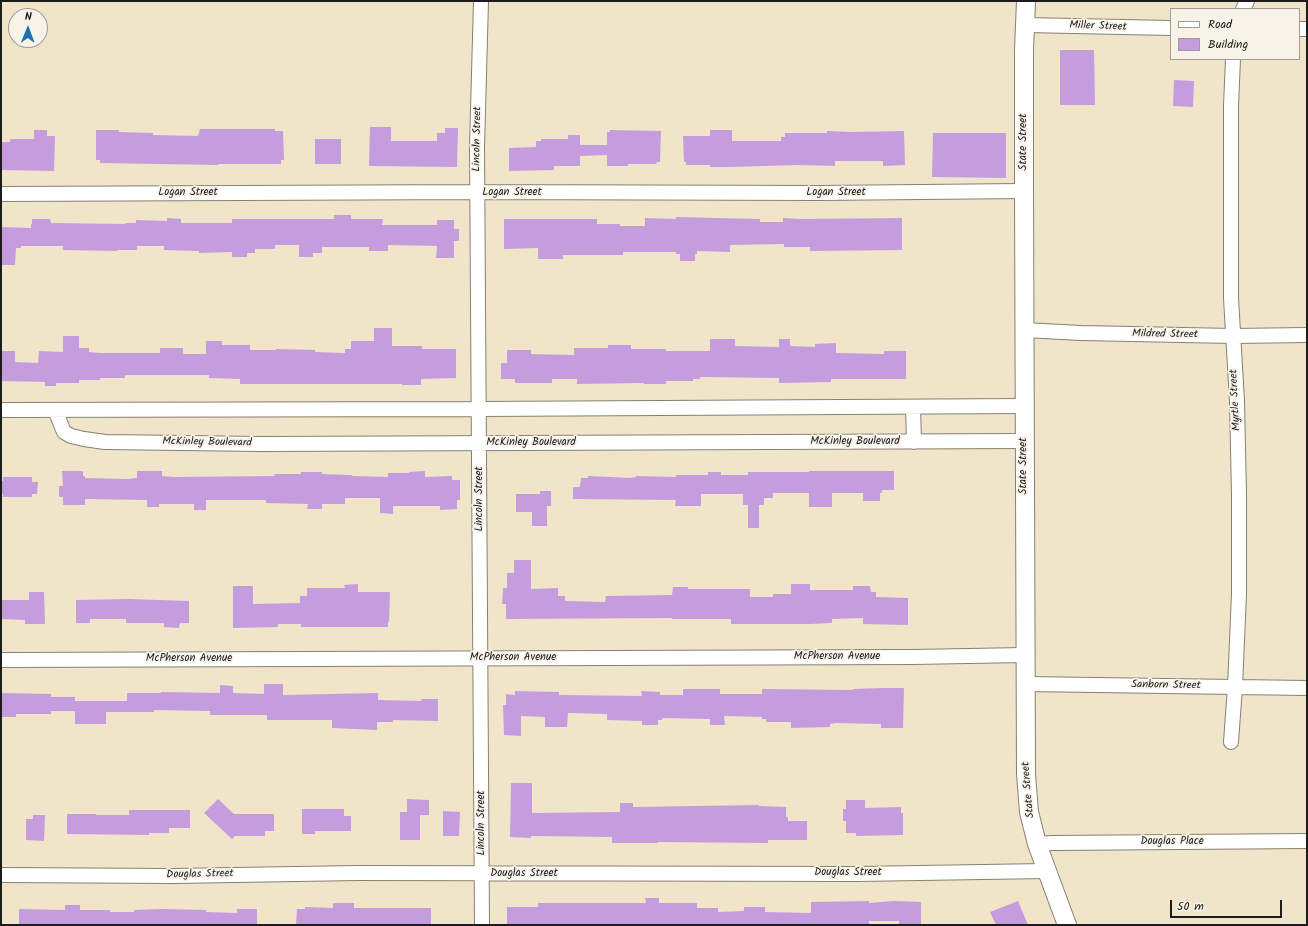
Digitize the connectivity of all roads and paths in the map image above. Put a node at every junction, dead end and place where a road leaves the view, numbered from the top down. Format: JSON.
{"nodes":[{"id":1,"x":481,"y":1,"type":"edge"},
{"id":2,"x":1026,"y":1,"type":"edge"},
{"id":3,"x":1025,"y":25,"type":"junction"},
{"id":4,"x":1170,"y":28,"type":"edge"},
{"id":5,"x":1233,"y":60,"type":"edge"},
{"id":6,"x":1024,"y":191,"type":"junction"},
{"id":7,"x":478,"y":192,"type":"junction"},
{"id":8,"x":1,"y":194,"type":"edge"},
{"id":9,"x":1024,"y":330,"type":"junction"},
{"id":10,"x":1307,"y":334,"type":"edge"},
{"id":11,"x":1233,"y":336,"type":"junction"},
{"id":12,"x":1025,"y":406,"type":"junction"},
{"id":13,"x":913,"y":407,"type":"junction"},
{"id":14,"x":1,"y":410,"type":"edge"},
{"id":15,"x":55,"y":410,"type":"junction"},
{"id":16,"x":480,"y":410,"type":"junction"},
{"id":17,"x":1024,"y":441,"type":"junction"},
{"id":18,"x":914,"y":442,"type":"junction"},
{"id":19,"x":480,"y":443,"type":"junction"},
{"id":20,"x":1025,"y":655,"type":"junction"},
{"id":21,"x":481,"y":658,"type":"junction"},
{"id":22,"x":1,"y":660,"type":"edge"},
{"id":23,"x":1025,"y":684,"type":"junction"},
{"id":24,"x":1235,"y":687,"type":"junction"},
{"id":25,"x":1307,"y":688,"type":"edge"},
{"id":26,"x":1231,"y":742,"type":"dead end"},
{"id":27,"x":1307,"y":841,"type":"edge"},
{"id":28,"x":1037,"y":844,"type":"junction"},
{"id":29,"x":1046,"y":871,"type":"junction"},
{"id":30,"x":482,"y":874,"type":"junction"},
{"id":31,"x":1,"y":875,"type":"edge"},
{"id":32,"x":482,"y":925,"type":"edge"},
{"id":33,"x":1067,"y":925,"type":"edge"}],
"edges":[{"from":1,"to":7,"type":"street","name":"Lincoln Street"},
{"from":2,"to":3,"type":"street","name":"State Street"},
{"from":3,"to":4,"type":"street","name":"Miller Street"},
{"from":3,"to":6,"type":"street","name":"State Street"},
{"from":5,"to":11,"type":"street","name":"Myrtle Street"},
{"from":6,"to":7,"type":"street","name":"Logan Street"},
{"from":6,"to":9,"type":"street","name":"State Street"},
{"from":7,"to":8,"type":"street","name":"Logan Street"},
{"from":7,"to":16,"type":"street","name":"Lincoln Street"},
{"from":9,"to":11,"type":"street","name":"Mildred Street"},
{"from":9,"to":12,"type":"street","name":"State Street"},
{"from":10,"to":11,"type":"street","name":"Mildred Street"},
{"from":11,"to":24,"type":"street","name":"Myrtle Street"},
{"from":12,"to":13,"type":"street"},
{"from":12,"to":17,"type":"street","name":"State Street"},
{"from":13,"to":16,"type":"street"},
{"from":13,"to":18,"type":"street"},
{"from":14,"to":15,"type":"street"},
{"from":15,"to":16,"type":"street"},
{"from":15,"to":19,"type":"street","name":"McKinley Boulevard"},
{"from":16,"to":19,"type":"street","name":"Lincoln Street"},
{"from":17,"to":18,"type":"street","name":"McKinley Boulevard"},
{"from":17,"to":20,"type":"street","name":"State Street"},
{"from":18,"to":19,"type":"street","name":"McKinley Boulevard"},
{"from":19,"to":21,"type":"street","name":"Lincoln Street"},
{"from":20,"to":21,"type":"street","name":"McPherson Avenue"},
{"from":20,"to":23,"type":"street","name":"State Street"},
{"from":21,"to":22,"type":"street","name":"McPherson Avenue"},
{"from":21,"to":30,"type":"street","name":"Lincoln Street"},
{"from":23,"to":24,"type":"street","name":"Sanborn Street"},
{"from":23,"to":28,"type":"street","name":"State Street"},
{"from":24,"to":25,"type":"street","name":"Sanborn Street"},
{"from":24,"to":26,"type":"street","name":"Myrtle Street"},
{"from":27,"to":28,"type":"street","name":"Douglas Place"},
{"from":28,"to":29,"type":"street","name":"State Street"},
{"from":29,"to":30,"type":"street","name":"Douglas Street"},
{"from":29,"to":33,"type":"street","name":"State Street"},
{"from":30,"to":31,"type":"street","name":"Douglas Street"},
{"from":30,"to":32,"type":"street","name":"Lincoln Street"}]}
